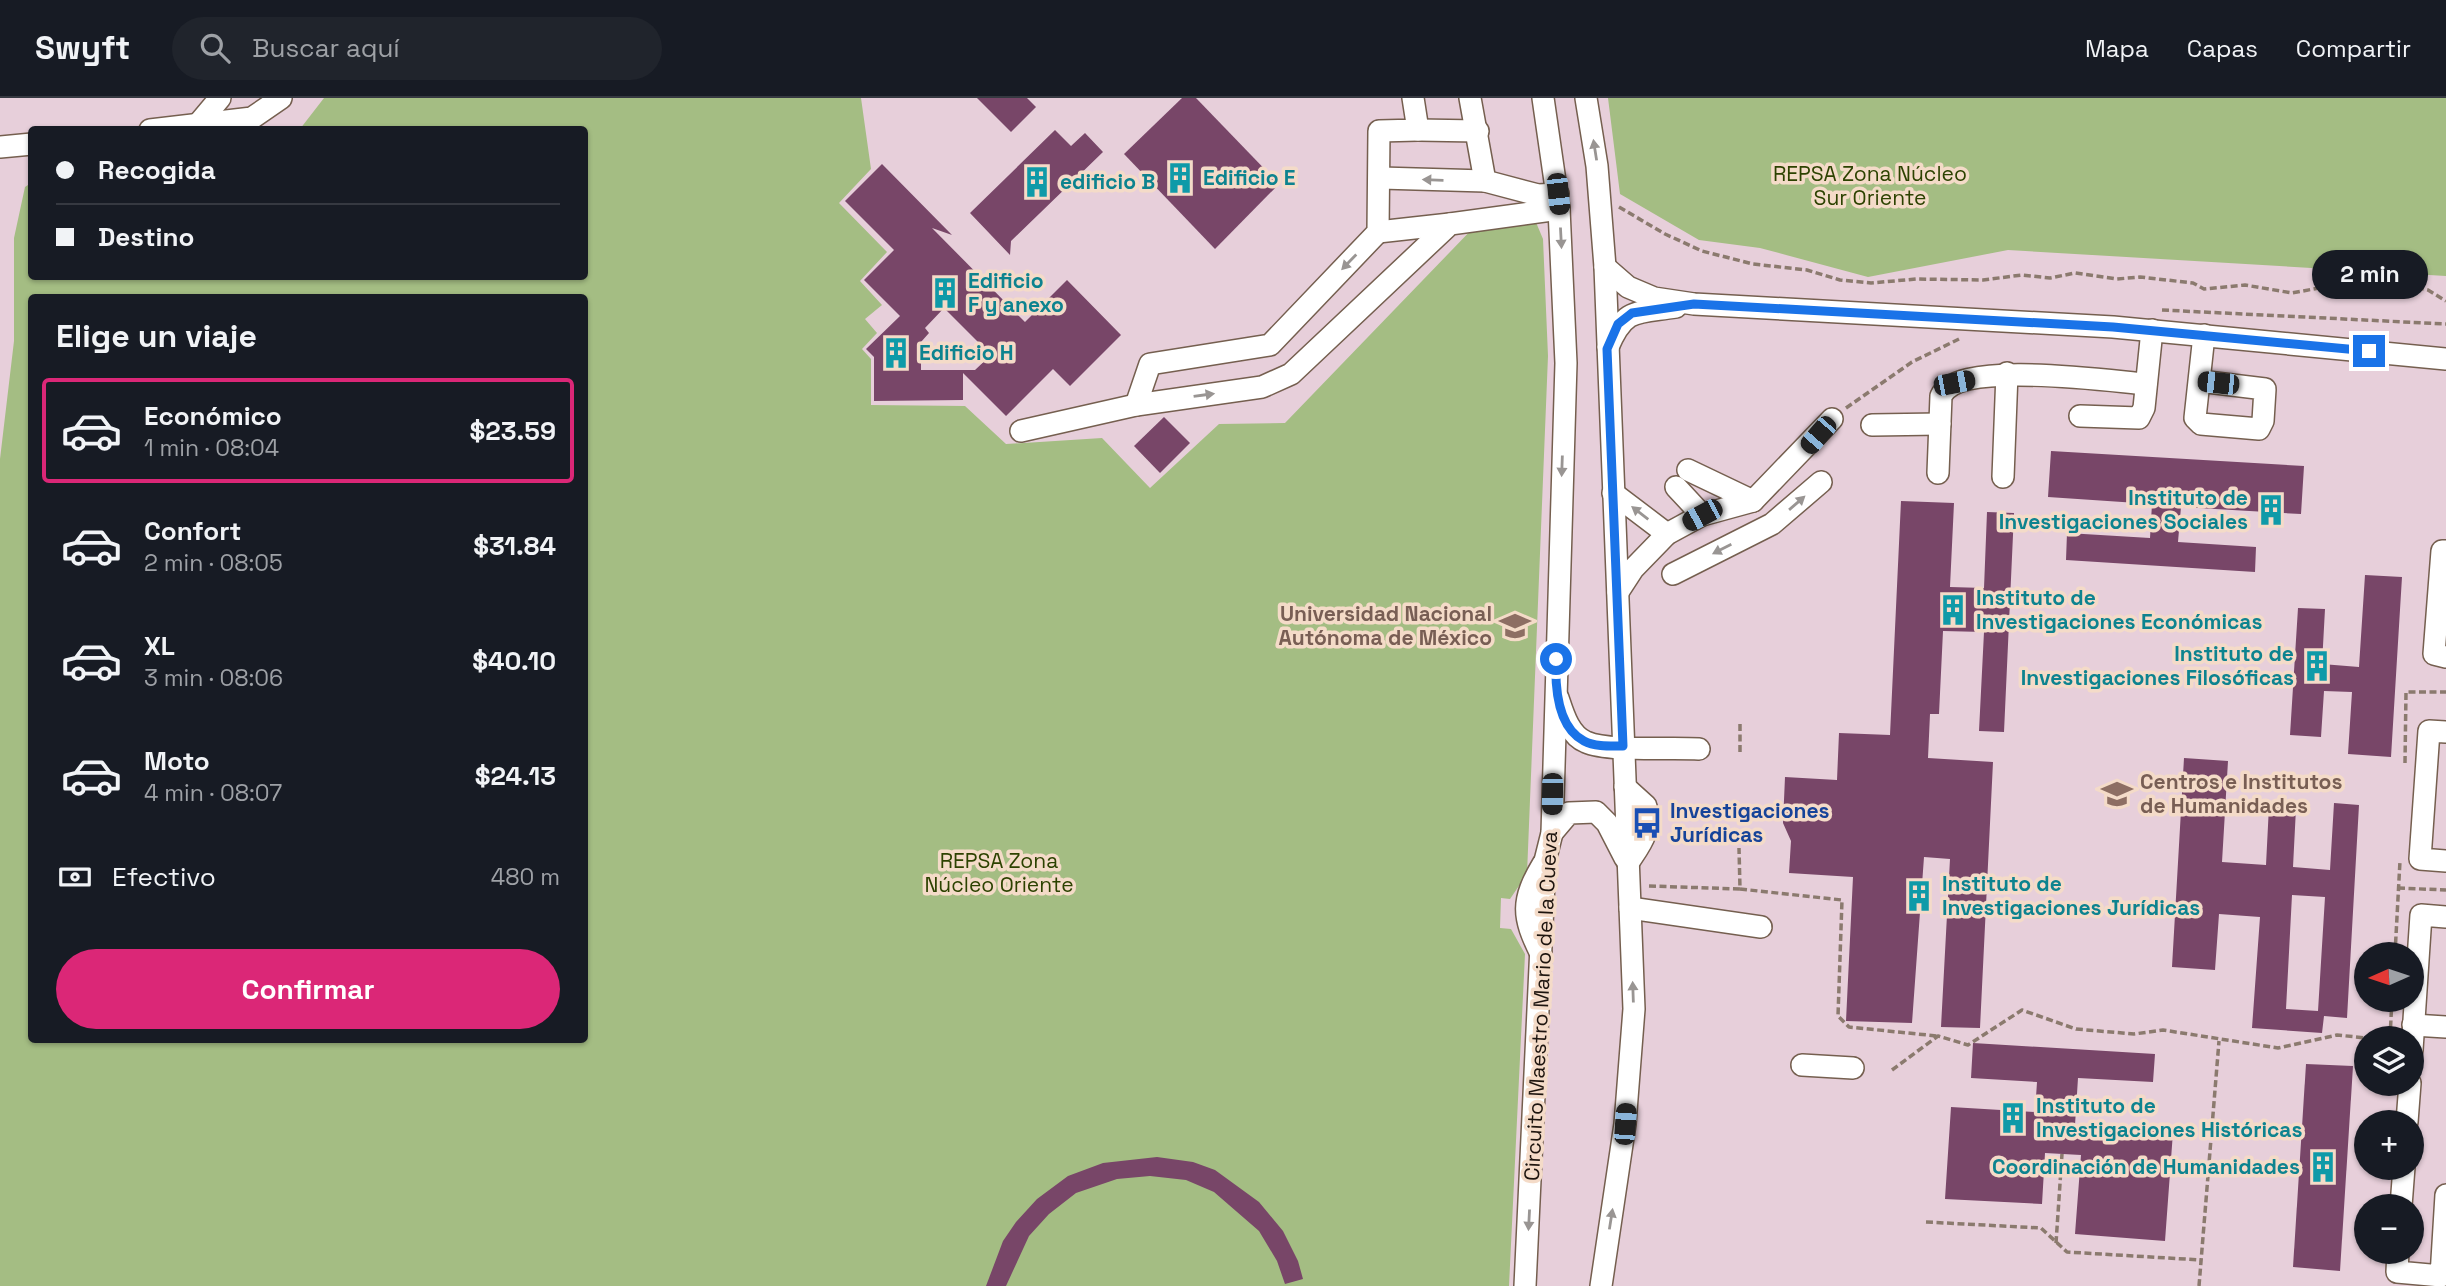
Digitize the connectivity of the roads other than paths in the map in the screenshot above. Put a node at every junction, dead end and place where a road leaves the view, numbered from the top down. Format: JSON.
{"nodes":[{"id":1,"x":220,"y":98,"type":"edge"},
{"id":2,"x":281,"y":98,"type":"edge"},
{"id":3,"x":1413,"y":98,"type":"edge"},
{"id":4,"x":1469,"y":98,"type":"edge"},
{"id":5,"x":1543,"y":98,"type":"edge"},
{"id":6,"x":1586,"y":98,"type":"edge"},
{"id":7,"x":199,"y":123,"type":"junction"},
{"id":8,"x":178,"y":126,"type":"edge"},
{"id":9,"x":1418,"y":131,"type":"junction"},
{"id":10,"x":1478,"y":131,"type":"junction"},
{"id":11,"x":28,"y":145,"type":"edge"},
{"id":12,"x":1,"y":150,"type":"edge"},
{"id":13,"x":1381,"y":178,"type":"junction"},
{"id":14,"x":1485,"y":181,"type":"junction"},
{"id":15,"x":1558,"y":201,"type":"junction"},
{"id":16,"x":1450,"y":224,"type":"junction"},
{"id":17,"x":1378,"y":232,"type":"junction"},
{"id":18,"x":1605,"y":267,"type":"junction"},
{"id":19,"x":1694,"y":304,"type":"junction"},
{"id":20,"x":2152,"y":330,"type":"junction"},
{"id":21,"x":2204,"y":335,"type":"junction"},
{"id":22,"x":1270,"y":345,"type":"junction"},
{"id":23,"x":1607,"y":349,"type":"junction"},
{"id":24,"x":2446,"y":359,"type":"edge"},
{"id":25,"x":2007,"y":373,"type":"junction"},
{"id":26,"x":1291,"y":374,"type":"junction"},
{"id":27,"x":2199,"y":381,"type":"dead end"},
{"id":28,"x":2146,"y":384,"type":"junction"},
{"id":29,"x":1136,"y":405,"type":"junction"},
{"id":30,"x":2080,"y":416,"type":"dead end"},
{"id":31,"x":1832,"y":419,"type":"road end"},
{"id":32,"x":1940,"y":424,"type":"junction"},
{"id":33,"x":1872,"y":425,"type":"dead end"},
{"id":34,"x":1021,"y":431,"type":"dead end"},
{"id":35,"x":1804,"y":452,"type":"junction"},
{"id":36,"x":1938,"y":473,"type":"dead end"},
{"id":37,"x":2003,"y":477,"type":"dead end"},
{"id":38,"x":1613,"y":493,"type":"junction"},
{"id":39,"x":1753,"y":501,"type":"junction"},
{"id":40,"x":1702,"y":515,"type":"junction"},
{"id":41,"x":1667,"y":534,"type":"junction"},
{"id":42,"x":2446,"y":551,"type":"edge"},
{"id":43,"x":1673,"y":574,"type":"dead end"},
{"id":44,"x":1618,"y":593,"type":"junction"},
{"id":45,"x":2446,"y":657,"type":"edge"},
{"id":46,"x":1555,"y":689,"type":"junction"},
{"id":47,"x":2446,"y":732,"type":"edge"},
{"id":48,"x":1623,"y":746,"type":"junction"},
{"id":49,"x":1699,"y":748,"type":"dead end"},
{"id":50,"x":1552,"y":833,"type":"junction"},
{"id":51,"x":2446,"y":861,"type":"edge"},
{"id":52,"x":1628,"y":863,"type":"junction"},
{"id":53,"x":1630,"y":908,"type":"junction"},
{"id":54,"x":2446,"y":917,"type":"edge"},
{"id":55,"x":1761,"y":927,"type":"dead end"},
{"id":56,"x":2413,"y":1025,"type":"joint"},
{"id":57,"x":2446,"y":1027,"type":"edge"},
{"id":58,"x":1802,"y":1065,"type":"dead end"},
{"id":59,"x":1853,"y":1068,"type":"dead end"},
{"id":60,"x":2446,"y":1195,"type":"edge"},
{"id":61,"x":2397,"y":1264,"type":"edge"},
{"id":62,"x":1525,"y":1286,"type":"edge"},
{"id":63,"x":1601,"y":1286,"type":"edge"}],
"edges":[{"from":1,"to":7,"type":"street"},
{"from":2,"to":7,"type":"street"},
{"from":3,"to":9,"type":"street"},
{"from":4,"to":10,"type":"street"},
{"from":5,"to":15,"type":"street","name":"Circuito Maestro Mario de la Cueva"},
{"from":18,"to":6,"type":"street","one_way":true},
{"from":7,"to":8,"type":"street"},
{"from":9,"to":10,"type":"street"},
{"from":9,"to":13,"type":"street"},
{"from":10,"to":14,"type":"street"},
{"from":11,"to":12,"type":"street"},
{"from":14,"to":13,"type":"street","one_way":true},
{"from":13,"to":17,"type":"street"},
{"from":14,"to":15,"type":"street"},
{"from":15,"to":16,"type":"street"},
{"from":15,"to":46,"type":"street","name":"Circuito Maestro Mario de la Cueva","one_way":true},
{"from":16,"to":17,"type":"street"},
{"from":16,"to":26,"type":"street"},
{"from":17,"to":22,"type":"street","one_way":true},
{"from":18,"to":19,"type":"street"},
{"from":18,"to":23,"type":"street"},
{"from":19,"to":20,"type":"street"},
{"from":19,"to":23,"type":"street"},
{"from":20,"to":21,"type":"street"},
{"from":20,"to":28,"type":"street"},
{"from":21,"to":24,"type":"street"},
{"from":21,"to":27,"type":"street"},
{"from":22,"to":26,"type":"street"},
{"from":22,"to":29,"type":"street"},
{"from":23,"to":38,"type":"street"},
{"from":25,"to":28,"type":"street"},
{"from":25,"to":32,"type":"street"},
{"from":25,"to":37,"type":"street"},
{"from":29,"to":26,"type":"street","one_way":true},
{"from":28,"to":30,"type":"street"},
{"from":29,"to":34,"type":"street"},
{"from":31,"to":35,"type":"street"},
{"from":32,"to":33,"type":"street"},
{"from":32,"to":36,"type":"street"},
{"from":35,"to":39,"type":"street"},
{"from":35,"to":43,"type":"street"},
{"from":41,"to":38,"type":"street","one_way":true},
{"from":38,"to":44,"type":"street"},
{"from":39,"to":40,"type":"street"},
{"from":39,"to":40,"type":"street"},
{"from":40,"to":41,"type":"street"},
{"from":41,"to":44,"type":"street"},
{"from":42,"to":45,"type":"street"},
{"from":44,"to":48,"type":"street"},
{"from":46,"to":48,"type":"street"},
{"from":46,"to":50,"type":"street","name":"Circuito Maestro Mario de la Cueva"},
{"from":47,"to":51,"type":"street"},
{"from":48,"to":49,"type":"street"},
{"from":48,"to":52,"type":"street"},
{"from":50,"to":52,"type":"street"},
{"from":50,"to":62,"type":"street","name":"Circuito Maestro Mario de la Cueva","one_way":true},
{"from":52,"to":53,"type":"street"},
{"from":53,"to":55,"type":"street"},
{"from":63,"to":53,"type":"street","one_way":true},
{"from":54,"to":56,"type":"street"},
{"from":56,"to":57,"type":"street"},
{"from":58,"to":59,"type":"street"},
{"from":60,"to":61,"type":"street"}]}
